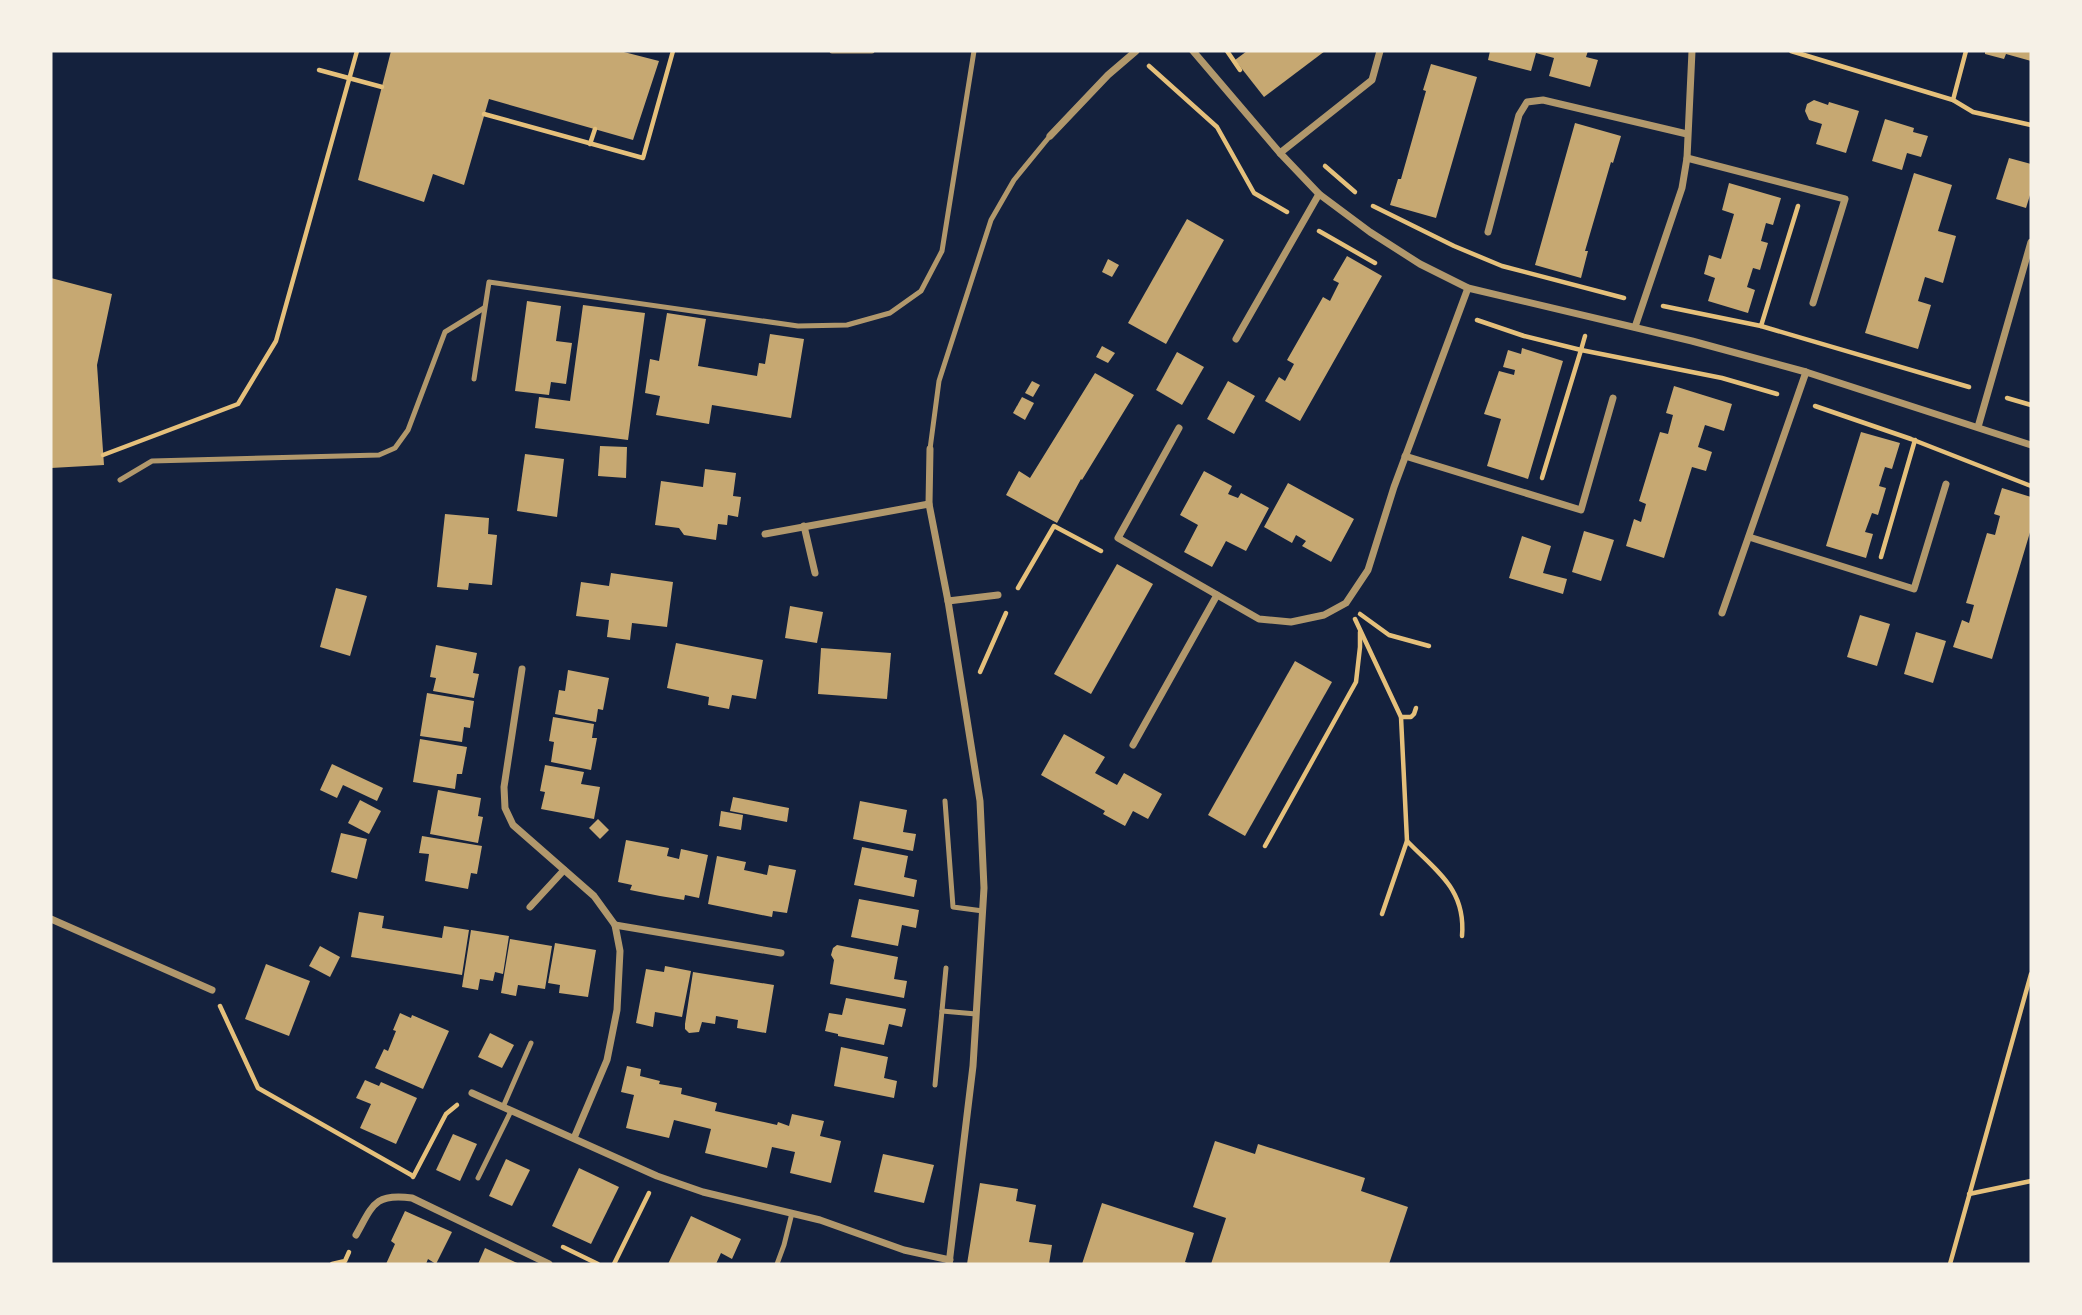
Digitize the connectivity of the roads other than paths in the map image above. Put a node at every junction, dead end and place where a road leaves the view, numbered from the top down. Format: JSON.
{"nodes":[{"id":1,"x":832,"y":51,"type":"edge"},
{"id":2,"x":872,"y":51,"type":"edge"},
{"id":3,"x":974,"y":51,"type":"edge"},
{"id":4,"x":1136,"y":51,"type":"edge"},
{"id":5,"x":1193,"y":51,"type":"edge"},
{"id":6,"x":1380,"y":51,"type":"edge"},
{"id":7,"x":1692,"y":51,"type":"edge"},
{"id":8,"x":1687,"y":134,"type":"junction"},
{"id":9,"x":1050,"y":136,"type":"joint"},
{"id":10,"x":1280,"y":153,"type":"junction"},
{"id":11,"x":1687,"y":158,"type":"junction"},
{"id":12,"x":1319,"y":194,"type":"junction"},
{"id":13,"x":1488,"y":232,"type":"dead end"},
{"id":14,"x":2031,"y":242,"type":"edge"},
{"id":15,"x":1468,"y":288,"type":"junction"},
{"id":16,"x":1813,"y":303,"type":"dead end"},
{"id":17,"x":485,"y":308,"type":"junction"},
{"id":18,"x":1635,"y":327,"type":"junction"},
{"id":19,"x":1236,"y":339,"type":"dead end"},
{"id":20,"x":1806,"y":372,"type":"junction"},
{"id":21,"x":474,"y":379,"type":"dead end"},
{"id":22,"x":1613,"y":398,"type":"dead end"},
{"id":23,"x":1179,"y":428,"type":"dead end"},
{"id":24,"x":1978,"y":428,"type":"junction"},
{"id":25,"x":2031,"y":445,"type":"edge"},
{"id":26,"x":930,"y":449,"type":"joint"},
{"id":27,"x":1405,"y":456,"type":"junction"},
{"id":28,"x":120,"y":480,"type":"dead end"},
{"id":29,"x":1946,"y":484,"type":"dead end"},
{"id":30,"x":929,"y":504,"type":"junction"},
{"id":31,"x":804,"y":526,"type":"junction"},
{"id":32,"x":765,"y":534,"type":"dead end"},
{"id":33,"x":1749,"y":537,"type":"junction"},
{"id":34,"x":816,"y":573,"type":"dead end"},
{"id":35,"x":998,"y":595,"type":"road end"},
{"id":36,"x":1217,"y":596,"type":"junction"},
{"id":37,"x":948,"y":601,"type":"junction"},
{"id":38,"x":1722,"y":613,"type":"dead end"},
{"id":39,"x":522,"y":669,"type":"dead end"},
{"id":40,"x":1133,"y":746,"type":"dead end"},
{"id":41,"x":946,"y":801,"type":"dead end"},
{"id":42,"x":564,"y":870,"type":"junction"},
{"id":43,"x":530,"y":907,"type":"dead end"},
{"id":44,"x":983,"y":911,"type":"junction"},
{"id":45,"x":51,"y":919,"type":"edge"},
{"id":46,"x":615,"y":925,"type":"junction"},
{"id":47,"x":781,"y":953,"type":"dead end"},
{"id":48,"x":946,"y":968,"type":"dead end"},
{"id":49,"x":212,"y":990,"type":"road end"},
{"id":50,"x":942,"y":1011,"type":"junction"},
{"id":51,"x":976,"y":1014,"type":"junction"},
{"id":52,"x":531,"y":1043,"type":"dead end"},
{"id":53,"x":935,"y":1085,"type":"dead end"},
{"id":54,"x":472,"y":1093,"type":"road end"},
{"id":55,"x":507,"y":1109,"type":"junction"},
{"id":56,"x":574,"y":1138,"type":"junction"},
{"id":57,"x":478,"y":1178,"type":"dead end"},
{"id":58,"x":792,"y":1213,"type":"junction"},
{"id":59,"x":356,"y":1235,"type":"dead end"},
{"id":60,"x":949,"y":1262,"type":"edge"},
{"id":61,"x":549,"y":1264,"type":"edge"},
{"id":62,"x":777,"y":1264,"type":"edge"}],
"edges":[{"from":1,"to":2,"type":"lane"},
{"from":3,"to":17,"type":"lane"},
{"from":4,"to":9,"type":"street"},
{"from":5,"to":10,"type":"street"},
{"from":6,"to":10,"type":"street"},
{"from":7,"to":8,"type":"street"},
{"from":8,"to":11,"type":"street"},
{"from":8,"to":13,"type":"street"},
{"from":9,"to":26,"type":"lane"},
{"from":10,"to":12,"type":"street"},
{"from":11,"to":16,"type":"street"},
{"from":11,"to":18,"type":"street"},
{"from":12,"to":15,"type":"street"},
{"from":12,"to":19,"type":"street"},
{"from":14,"to":24,"type":"street"},
{"from":15,"to":18,"type":"street"},
{"from":15,"to":27,"type":"street"},
{"from":17,"to":21,"type":"lane"},
{"from":17,"to":28,"type":"lane"},
{"from":18,"to":20,"type":"street"},
{"from":20,"to":24,"type":"street"},
{"from":20,"to":33,"type":"street"},
{"from":22,"to":27,"type":"street"},
{"from":23,"to":36,"type":"street"},
{"from":24,"to":25,"type":"street"},
{"from":26,"to":30,"type":"street"},
{"from":27,"to":36,"type":"street"},
{"from":29,"to":33,"type":"street"},
{"from":30,"to":31,"type":"street"},
{"from":30,"to":37,"type":"street"},
{"from":31,"to":32,"type":"street"},
{"from":31,"to":34,"type":"street"},
{"from":33,"to":38,"type":"street"},
{"from":35,"to":37,"type":"street"},
{"from":36,"to":40,"type":"street"},
{"from":37,"to":44,"type":"street"},
{"from":39,"to":42,"type":"street"},
{"from":41,"to":44,"type":"lane"},
{"from":42,"to":43,"type":"street"},
{"from":42,"to":46,"type":"street"},
{"from":44,"to":51,"type":"street"},
{"from":45,"to":49,"type":"street"},
{"from":46,"to":47,"type":"street"},
{"from":46,"to":56,"type":"street"},
{"from":48,"to":50,"type":"lane"},
{"from":50,"to":51,"type":"lane"},
{"from":50,"to":53,"type":"lane"},
{"from":51,"to":60,"type":"street"},
{"from":52,"to":55,"type":"lane"},
{"from":54,"to":55,"type":"street"},
{"from":55,"to":56,"type":"street"},
{"from":55,"to":57,"type":"lane"},
{"from":56,"to":58,"type":"street"},
{"from":58,"to":60,"type":"street"},
{"from":58,"to":62,"type":"lane"},
{"from":59,"to":61,"type":"street"}]}
